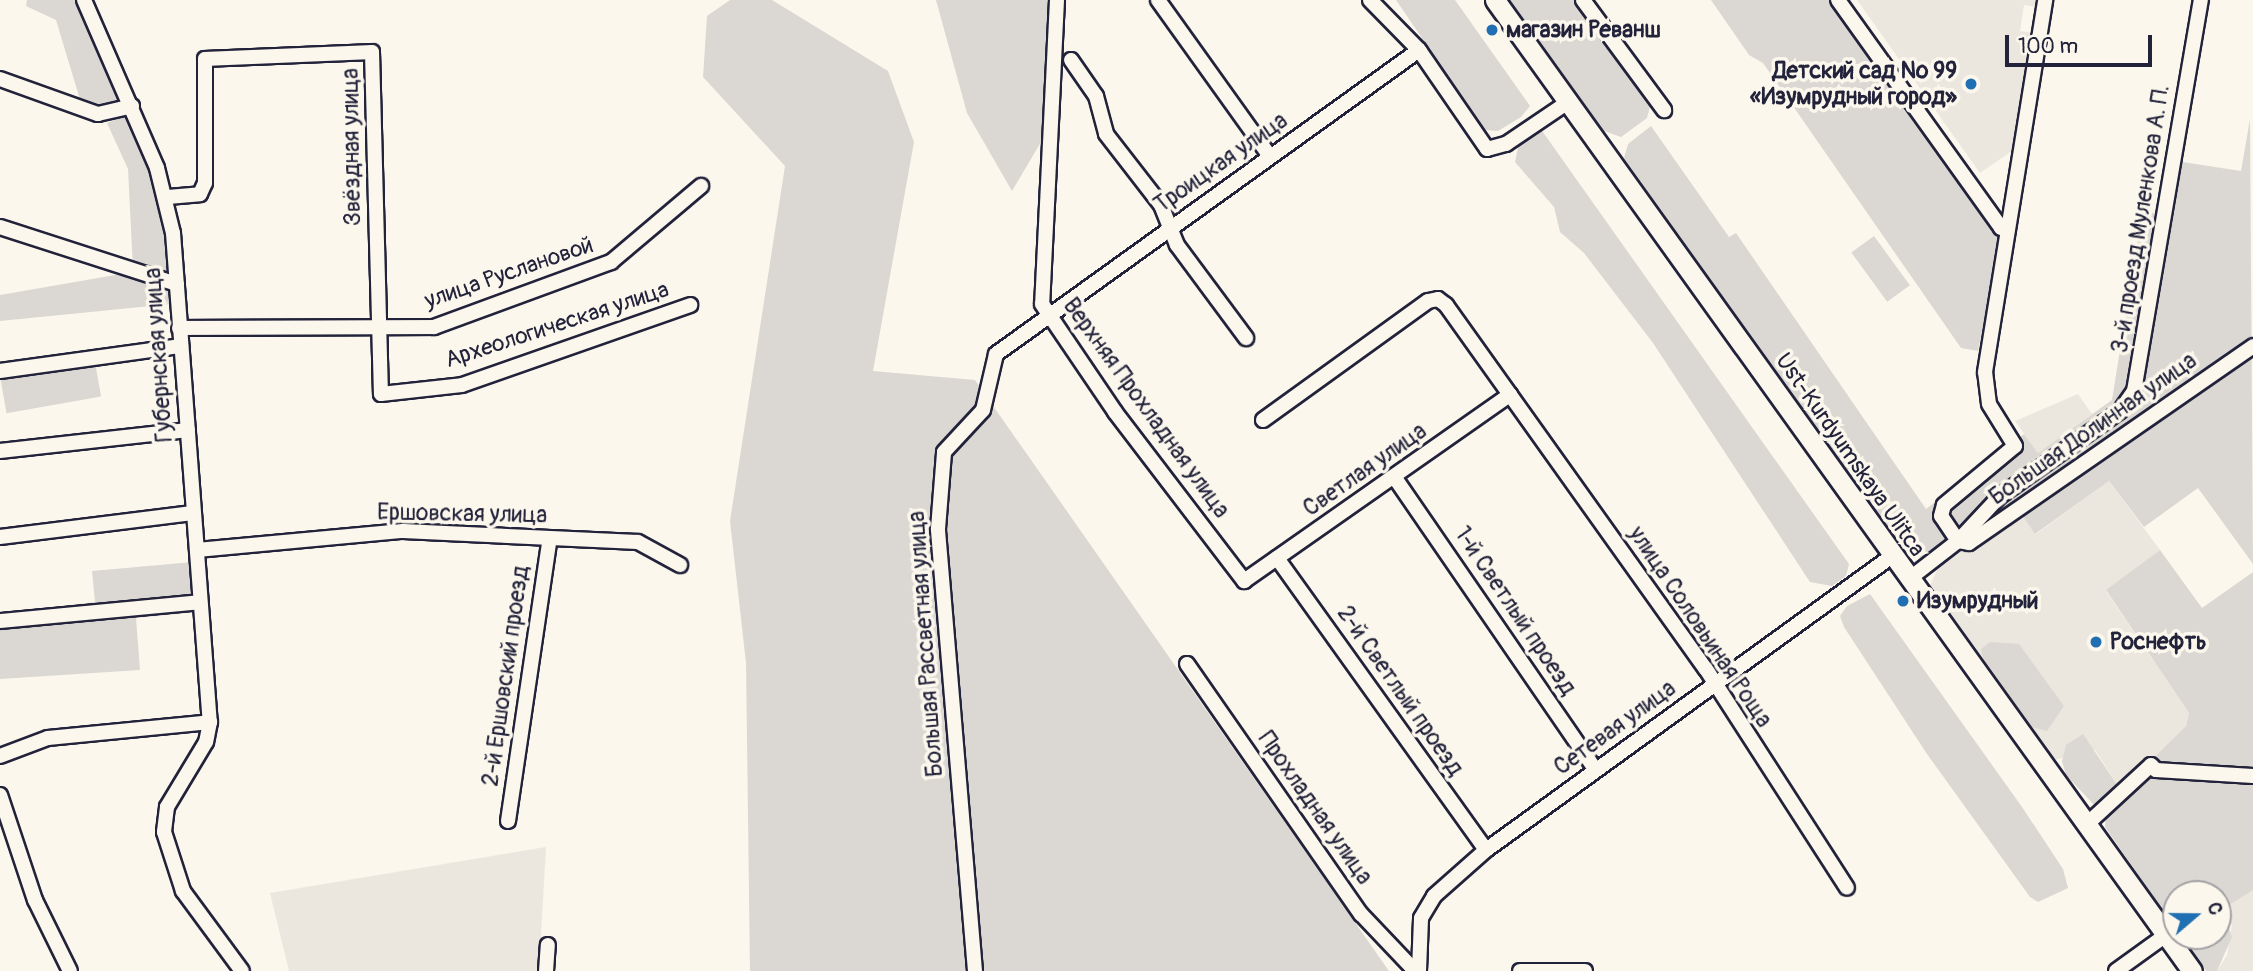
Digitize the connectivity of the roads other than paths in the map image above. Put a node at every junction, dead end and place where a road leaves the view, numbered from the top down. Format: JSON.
{"nodes":[{"id":1,"x":84,"y":0,"type":"edge"},
{"id":2,"x":1057,"y":0,"type":"edge"},
{"id":3,"x":1158,"y":0,"type":"edge"},
{"id":4,"x":1370,"y":0,"type":"edge"},
{"id":5,"x":1495,"y":0,"type":"edge"},
{"id":6,"x":1583,"y":0,"type":"edge"},
{"id":7,"x":1838,"y":0,"type":"edge"},
{"id":8,"x":2045,"y":0,"type":"edge"},
{"id":9,"x":2201,"y":0,"type":"edge"},
{"id":10,"x":1419,"y":50,"type":"junction"},
{"id":11,"x":1071,"y":60,"type":"dead end"},
{"id":12,"x":0,"y":79,"type":"edge"},
{"id":13,"x":1568,"y":102,"type":"junction"},
{"id":14,"x":132,"y":106,"type":"junction"},
{"id":15,"x":1664,"y":110,"type":"dead end"},
{"id":16,"x":1269,"y":155,"type":"junction"},
{"id":17,"x":701,"y":186,"type":"dead end"},
{"id":18,"x":167,"y":197,"type":"junction"},
{"id":19,"x":1170,"y":226,"type":"junction"},
{"id":20,"x":0,"y":227,"type":"edge"},
{"id":21,"x":2008,"y":229,"type":"junction"},
{"id":22,"x":177,"y":284,"type":"junction"},
{"id":23,"x":690,"y":305,"type":"dead end"},
{"id":24,"x":1051,"y":316,"type":"junction"},
{"id":25,"x":379,"y":327,"type":"junction"},
{"id":26,"x":179,"y":328,"type":"junction"},
{"id":27,"x":1246,"y":338,"type":"dead end"},
{"id":28,"x":181,"y":346,"type":"junction"},
{"id":29,"x":2253,"y":346,"type":"edge"},
{"id":30,"x":0,"y":371,"type":"edge"},
{"id":31,"x":1510,"y":395,"type":"junction"},
{"id":32,"x":2127,"y":403,"type":"joint"},
{"id":33,"x":1262,"y":420,"type":"dead end"},
{"id":34,"x":188,"y":430,"type":"junction"},
{"id":35,"x":0,"y":451,"type":"edge"},
{"id":36,"x":1395,"y":478,"type":"junction"},
{"id":37,"x":193,"y":513,"type":"junction"},
{"id":38,"x":0,"y":537,"type":"edge"},
{"id":39,"x":550,"y":538,"type":"junction"},
{"id":40,"x":1958,"y":541,"type":"junction"},
{"id":41,"x":197,"y":550,"type":"junction"},
{"id":42,"x":1892,"y":556,"type":"junction"},
{"id":43,"x":1277,"y":558,"type":"junction"},
{"id":44,"x":680,"y":565,"type":"dead end"},
{"id":45,"x":1909,"y":579,"type":"junction"},
{"id":46,"x":1244,"y":580,"type":"joint"},
{"id":47,"x":200,"y":602,"type":"junction"},
{"id":48,"x":0,"y":621,"type":"edge"},
{"id":49,"x":1187,"y":664,"type":"dead end"},
{"id":50,"x":1713,"y":684,"type":"junction"},
{"id":51,"x":210,"y":722,"type":"junction"},
{"id":52,"x":0,"y":756,"type":"edge"},
{"id":53,"x":1596,"y":770,"type":"junction"},
{"id":54,"x":2253,"y":776,"type":"edge"},
{"id":55,"x":0,"y":795,"type":"edge"},
{"id":56,"x":508,"y":821,"type":"dead end"},
{"id":57,"x":2086,"y":825,"type":"junction"},
{"id":58,"x":1486,"y":850,"type":"junction"},
{"id":59,"x":1847,"y":888,"type":"dead end"},
{"id":60,"x":2162,"y":930,"type":"edge"},
{"id":61,"x":2162,"y":938,"type":"edge"},
{"id":62,"x":548,"y":945,"type":"dead end"},
{"id":63,"x":2177,"y":950,"type":"edge"},
{"id":64,"x":70,"y":971,"type":"edge"},
{"id":65,"x":242,"y":971,"type":"edge"},
{"id":66,"x":546,"y":971,"type":"edge"},
{"id":67,"x":975,"y":971,"type":"edge"},
{"id":68,"x":1417,"y":971,"type":"edge"},
{"id":69,"x":1520,"y":971,"type":"edge"},
{"id":70,"x":1585,"y":971,"type":"edge"},
{"id":71,"x":2116,"y":971,"type":"edge"},
{"id":72,"x":2192,"y":971,"type":"edge"}],
"edges":[{"from":1,"to":14,"type":"street","name":"Губернская улица"},
{"from":2,"to":24,"type":"street","name":"Верхняя Прохладная улица"},
{"from":3,"to":16,"type":"street"},
{"from":4,"to":10,"type":"street"},
{"from":5,"to":13,"type":"main road","name":"Ust-Kurdyumskaya Ulitca"},
{"from":6,"to":15,"type":"street"},
{"from":7,"to":21,"type":"street"},
{"from":8,"to":21,"type":"street"},
{"from":9,"to":32,"type":"street","name":"3-й проезд Муленкова А. П."},
{"from":10,"to":13,"type":"street"},
{"from":10,"to":16,"type":"street","name":"Троицкая улица"},
{"from":11,"to":19,"type":"street"},
{"from":12,"to":14,"type":"street"},
{"from":13,"to":42,"type":"main road","name":"Ust-Kurdyumskaya Ulitca"},
{"from":14,"to":18,"type":"street","name":"Губернская улица"},
{"from":16,"to":19,"type":"street","name":"Троицкая улица"},
{"from":17,"to":25,"type":"street","name":"улица Руслановой"},
{"from":18,"to":22,"type":"street","name":"Губернская улица"},
{"from":18,"to":25,"type":"street","name":"Звёздная улица"},
{"from":19,"to":24,"type":"street","name":"Троицкая улица"},
{"from":19,"to":27,"type":"street"},
{"from":20,"to":22,"type":"street"},
{"from":21,"to":40,"type":"street"},
{"from":22,"to":26,"type":"street","name":"Губернская улица"},
{"from":23,"to":25,"type":"street","name":"Археологическая улица"},
{"from":24,"to":46,"type":"street","name":"Верхняя Прохладная улица"},
{"from":24,"to":67,"type":"street","name":"Большая Рассветная улица"},
{"from":25,"to":26,"type":"street","name":"улица Руслановой"},
{"from":26,"to":28,"type":"street","name":"Губернская улица"},
{"from":28,"to":30,"type":"street"},
{"from":28,"to":34,"type":"street","name":"Губернская улица"},
{"from":29,"to":40,"type":"street","name":"Большая Долинная улица"},
{"from":31,"to":33,"type":"street","name":"улица Соловьиная Роща"},
{"from":31,"to":36,"type":"street","name":"Светлая улица"},
{"from":31,"to":50,"type":"street","name":"улица Соловьиная Роща"},
{"from":32,"to":40,"type":"street","name":"Большая Долинная улица"},
{"from":34,"to":35,"type":"street"},
{"from":34,"to":37,"type":"street","name":"Губернская улица"},
{"from":36,"to":43,"type":"street","name":"Светлая улица"},
{"from":36,"to":53,"type":"street","name":"1-й Светлый проезд"},
{"from":37,"to":38,"type":"street"},
{"from":37,"to":41,"type":"street","name":"Губернская улица"},
{"from":39,"to":41,"type":"street","name":"Ершовская улица"},
{"from":39,"to":44,"type":"street","name":"Ершовская улица"},
{"from":39,"to":56,"type":"street","name":"2-й Ершовский проезд"},
{"from":40,"to":45,"type":"street","name":"Большая Долинная улица"},
{"from":41,"to":47,"type":"street","name":"Губернская улица"},
{"from":42,"to":45,"type":"main road","name":"Ust-Kurdyumskaya Ulitca"},
{"from":42,"to":50,"type":"street","name":"Сетевая улица"},
{"from":43,"to":46,"type":"street","name":"Светлая улица"},
{"from":43,"to":58,"type":"street","name":"2-й Светлый проезд"},
{"from":45,"to":57,"type":"main road","name":"Ust-Kurdyumskaya Ulitca"},
{"from":47,"to":48,"type":"street"},
{"from":47,"to":51,"type":"street","name":"Губернская улица"},
{"from":49,"to":68,"type":"street","name":"Прохладная улица"},
{"from":50,"to":53,"type":"street","name":"Сетевая улица"},
{"from":50,"to":59,"type":"street","name":"улица Соловьиная Роща"},
{"from":51,"to":52,"type":"street"},
{"from":51,"to":65,"type":"street"},
{"from":53,"to":58,"type":"street","name":"Сетевая улица"},
{"from":54,"to":57,"type":"street"},
{"from":55,"to":64,"type":"street"},
{"from":57,"to":60,"type":"main road","name":"Ust-Kurdyumskaya Ulitca"},
{"from":58,"to":68,"type":"street","name":"Сетевая улица"},
{"from":61,"to":71,"type":"street"},
{"from":62,"to":66,"type":"street"},
{"from":63,"to":72,"type":"main road","name":"Ust-Kurdyumskaya Ulitca"},
{"from":69,"to":70,"type":"street"}]}
